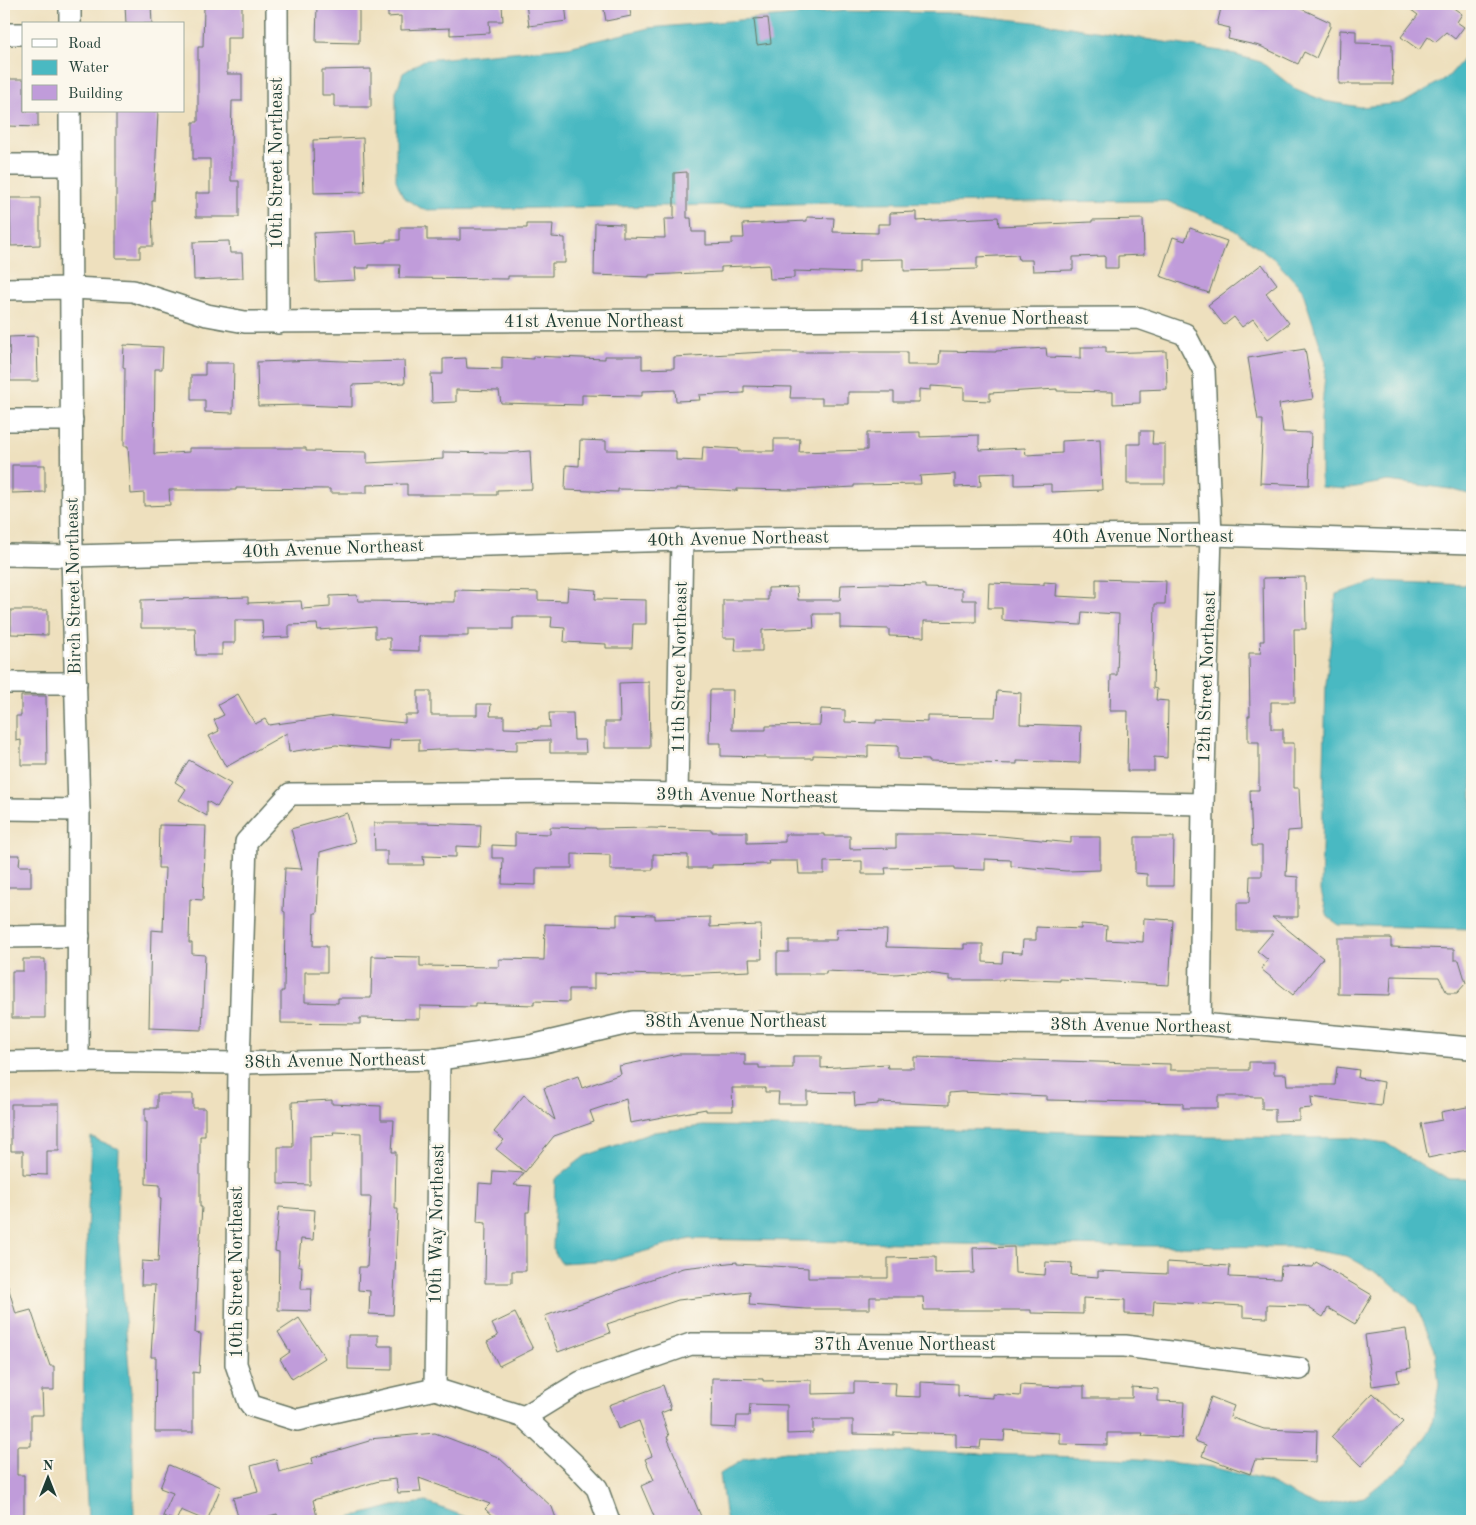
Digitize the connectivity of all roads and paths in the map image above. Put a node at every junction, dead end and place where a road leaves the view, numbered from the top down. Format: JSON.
{"nodes":[{"id":1,"x":70,"y":4,"type":"edge"},
{"id":2,"x":276,"y":4,"type":"edge"},
{"id":3,"x":70,"y":22,"type":"edge"},
{"id":4,"x":4,"y":34,"type":"edge"},
{"id":5,"x":22,"y":34,"type":"edge"},
{"id":6,"x":70,"y":112,"type":"edge"},
{"id":7,"x":4,"y":165,"type":"edge"},
{"id":8,"x":70,"y":165,"type":"junction"},
{"id":9,"x":72,"y":288,"type":"junction"},
{"id":10,"x":4,"y":289,"type":"edge"},
{"id":11,"x":278,"y":323,"type":"junction"},
{"id":12,"x":1185,"y":334,"type":"joint"},
{"id":13,"x":4,"y":420,"type":"edge"},
{"id":14,"x":72,"y":420,"type":"junction"},
{"id":15,"x":1211,"y":535,"type":"junction"},
{"id":16,"x":682,"y":539,"type":"junction"},
{"id":17,"x":1469,"y":543,"type":"edge"},
{"id":18,"x":4,"y":555,"type":"edge"},
{"id":19,"x":72,"y":556,"type":"junction"},
{"id":20,"x":4,"y":683,"type":"edge"},
{"id":21,"x":76,"y":683,"type":"junction"},
{"id":22,"x":290,"y":794,"type":"joint"},
{"id":23,"x":678,"y":795,"type":"junction"},
{"id":24,"x":1203,"y":804,"type":"junction"},
{"id":25,"x":4,"y":809,"type":"edge"},
{"id":26,"x":79,"y":810,"type":"junction"},
{"id":27,"x":79,"y":936,"type":"junction"},
{"id":28,"x":4,"y":937,"type":"edge"},
{"id":29,"x":1200,"y":1024,"type":"junction"},
{"id":30,"x":1470,"y":1048,"type":"dead end"},
{"id":31,"x":439,"y":1059,"type":"junction"},
{"id":32,"x":78,"y":1061,"type":"junction"},
{"id":33,"x":4,"y":1062,"type":"edge"},
{"id":34,"x":240,"y":1063,"type":"junction"},
{"id":35,"x":1300,"y":1369,"type":"dead end"},
{"id":36,"x":435,"y":1389,"type":"junction"},
{"id":37,"x":524,"y":1417,"type":"junction"},
{"id":38,"x":609,"y":1521,"type":"edge"}],
"edges":[{"from":1,"to":3,"type":"street"},
{"from":2,"to":11,"type":"street","name":"10th Street Northeast"},
{"from":4,"to":5,"type":"street"},
{"from":6,"to":8,"type":"street","name":"Birch Street Northeast"},
{"from":7,"to":8,"type":"street"},
{"from":8,"to":9,"type":"street","name":"Birch Street Northeast"},
{"from":9,"to":10,"type":"street","name":"41st Avenue Northeast"},
{"from":9,"to":11,"type":"street","name":"41st Avenue Northeast"},
{"from":9,"to":14,"type":"street","name":"Birch Street Northeast"},
{"from":11,"to":12,"type":"street","name":"41st Avenue Northeast"},
{"from":12,"to":15,"type":"street","name":"12th Street Northeast"},
{"from":13,"to":14,"type":"street"},
{"from":14,"to":19,"type":"street","name":"Birch Street Northeast"},
{"from":15,"to":16,"type":"street","name":"40th Avenue Northeast"},
{"from":15,"to":17,"type":"street","name":"40th Avenue Northeast"},
{"from":15,"to":24,"type":"street","name":"12th Street Northeast"},
{"from":16,"to":19,"type":"street","name":"40th Avenue Northeast"},
{"from":16,"to":23,"type":"street","name":"11th Street Northeast"},
{"from":18,"to":19,"type":"street","name":"40th Avenue Northeast"},
{"from":19,"to":21,"type":"street","name":"Birch Street Northeast"},
{"from":20,"to":21,"type":"street"},
{"from":21,"to":26,"type":"street","name":"Birch Street Northeast"},
{"from":22,"to":23,"type":"street","name":"39th Avenue Northeast"},
{"from":22,"to":34,"type":"street","name":"10th Street Northeast"},
{"from":23,"to":24,"type":"street","name":"39th Avenue Northeast"},
{"from":24,"to":29,"type":"street","name":"12th Street Northeast"},
{"from":25,"to":26,"type":"street"},
{"from":26,"to":27,"type":"street","name":"Birch Street Northeast"},
{"from":27,"to":28,"type":"street"},
{"from":27,"to":32,"type":"street","name":"Birch Street Northeast"},
{"from":29,"to":30,"type":"street","name":"38th Avenue Northeast"},
{"from":29,"to":31,"type":"street","name":"38th Avenue Northeast"},
{"from":31,"to":34,"type":"street","name":"38th Avenue Northeast"},
{"from":31,"to":36,"type":"street","name":"10th Way Northeast"},
{"from":32,"to":33,"type":"street","name":"38th Avenue Northeast"},
{"from":32,"to":34,"type":"street","name":"38th Avenue Northeast"},
{"from":34,"to":36,"type":"street","name":"10th Street Northeast"},
{"from":35,"to":37,"type":"street","name":"37th Avenue Northeast"},
{"from":36,"to":37,"type":"street"},
{"from":37,"to":38,"type":"street"}]}
